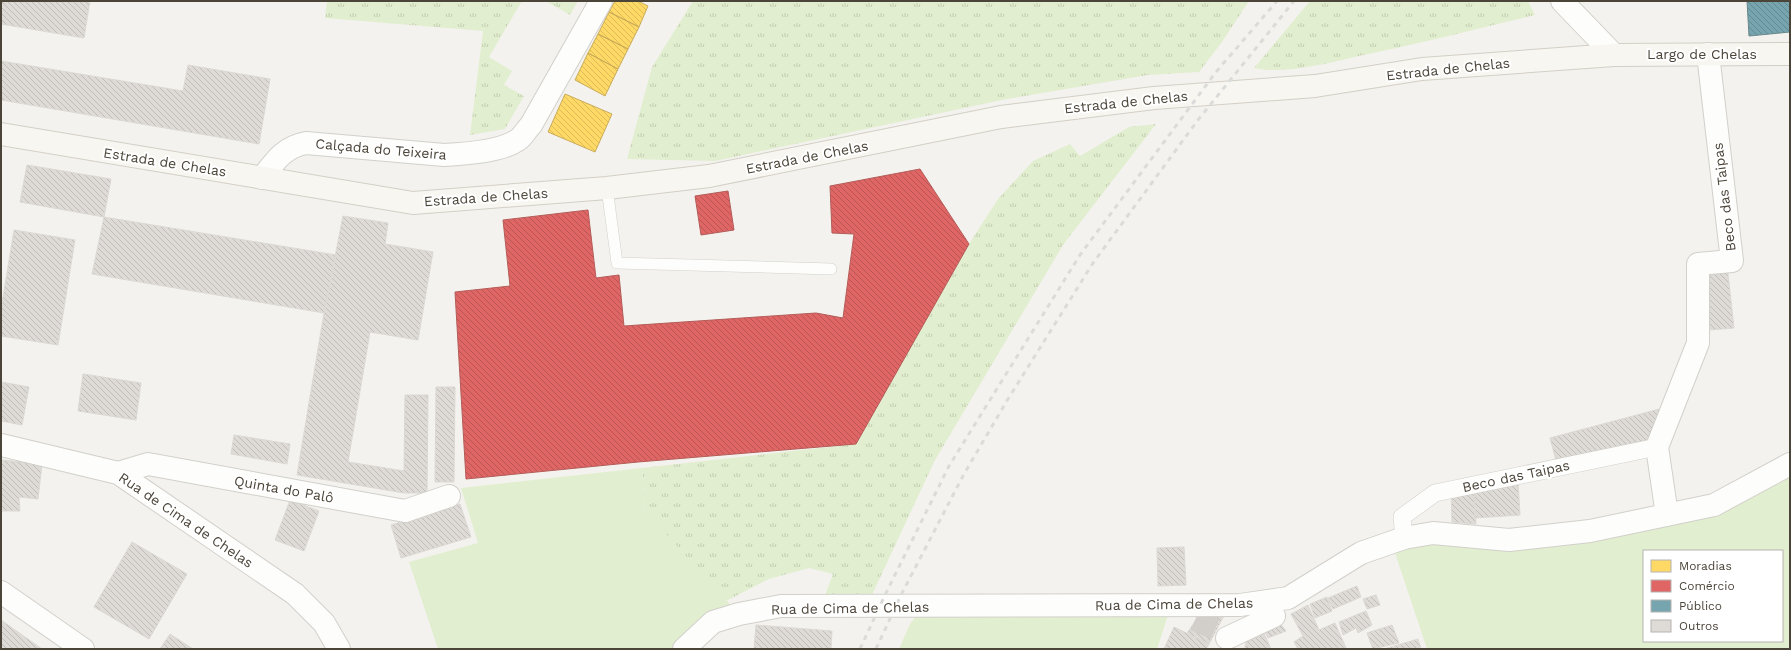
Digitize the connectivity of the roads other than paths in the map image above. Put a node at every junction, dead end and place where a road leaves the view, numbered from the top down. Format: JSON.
{"nodes":[{"id":1,"x":601,"y":1,"type":"edge"},
{"id":2,"x":1562,"y":1,"type":"edge"},
{"id":3,"x":1708,"y":54,"type":"junction"},
{"id":4,"x":1790,"y":54,"type":"edge"},
{"id":5,"x":1614,"y":55,"type":"junction"},
{"id":6,"x":1,"y":134,"type":"edge"},
{"id":7,"x":262,"y":178,"type":"junction"},
{"id":8,"x":607,"y":188,"type":"junction"},
{"id":9,"x":832,"y":269,"type":"dead end"},
{"id":10,"x":1,"y":445,"type":"edge"},
{"id":11,"x":1657,"y":447,"type":"junction"},
{"id":12,"x":1790,"y":464,"type":"edge"},
{"id":13,"x":118,"y":473,"type":"junction"},
{"id":14,"x":450,"y":496,"type":"dead end"},
{"id":15,"x":1667,"y":515,"type":"junction"},
{"id":16,"x":1404,"y":538,"type":"junction"},
{"id":17,"x":1,"y":592,"type":"edge"},
{"id":18,"x":1177,"y":606,"type":"junction"},
{"id":19,"x":1274,"y":616,"type":"dead end"},
{"id":20,"x":1194,"y":620,"type":"tunnel mouth"},
{"id":21,"x":1228,"y":639,"type":"edge"},
{"id":22,"x":83,"y":649,"type":"edge"},
{"id":23,"x":339,"y":649,"type":"edge"},
{"id":24,"x":684,"y":649,"type":"edge"}],
"edges":[{"from":1,"to":7,"type":"street","name":"Calçada do Teixeira"},
{"from":2,"to":5,"type":"street"},
{"from":3,"to":4,"type":"main road","name":"Largo de Chelas"},
{"from":3,"to":5,"type":"main road","name":"Largo de Chelas"},
{"from":3,"to":11,"type":"street","name":"Beco das Taipas"},
{"from":5,"to":8,"type":"main road","name":"Estrada de Chelas"},
{"from":6,"to":7,"type":"main road","name":"Estrada de Chelas"},
{"from":7,"to":8,"type":"main road","name":"Estrada de Chelas"},
{"from":8,"to":9,"type":"lane"},
{"from":10,"to":13,"type":"street","name":"Rua de Cima de Chelas"},
{"from":11,"to":15,"type":"street","name":"Beco das Taipas"},
{"from":11,"to":16,"type":"street","name":"Beco das Taipas"},
{"from":12,"to":15,"type":"street","name":"Rua de Cima de Chelas"},
{"from":13,"to":14,"type":"street","name":"Quinta do Palô"},
{"from":13,"to":23,"type":"street","name":"Rua de Cima de Chelas"},
{"from":15,"to":16,"type":"street","name":"Rua de Cima de Chelas"},
{"from":16,"to":18,"type":"street","name":"Rua de Cima de Chelas"},
{"from":17,"to":22,"type":"street"},
{"from":18,"to":20,"type":"street"},
{"from":18,"to":24,"type":"street","name":"Rua de Cima de Chelas"},
{"from":19,"to":21,"type":"street"}]}
